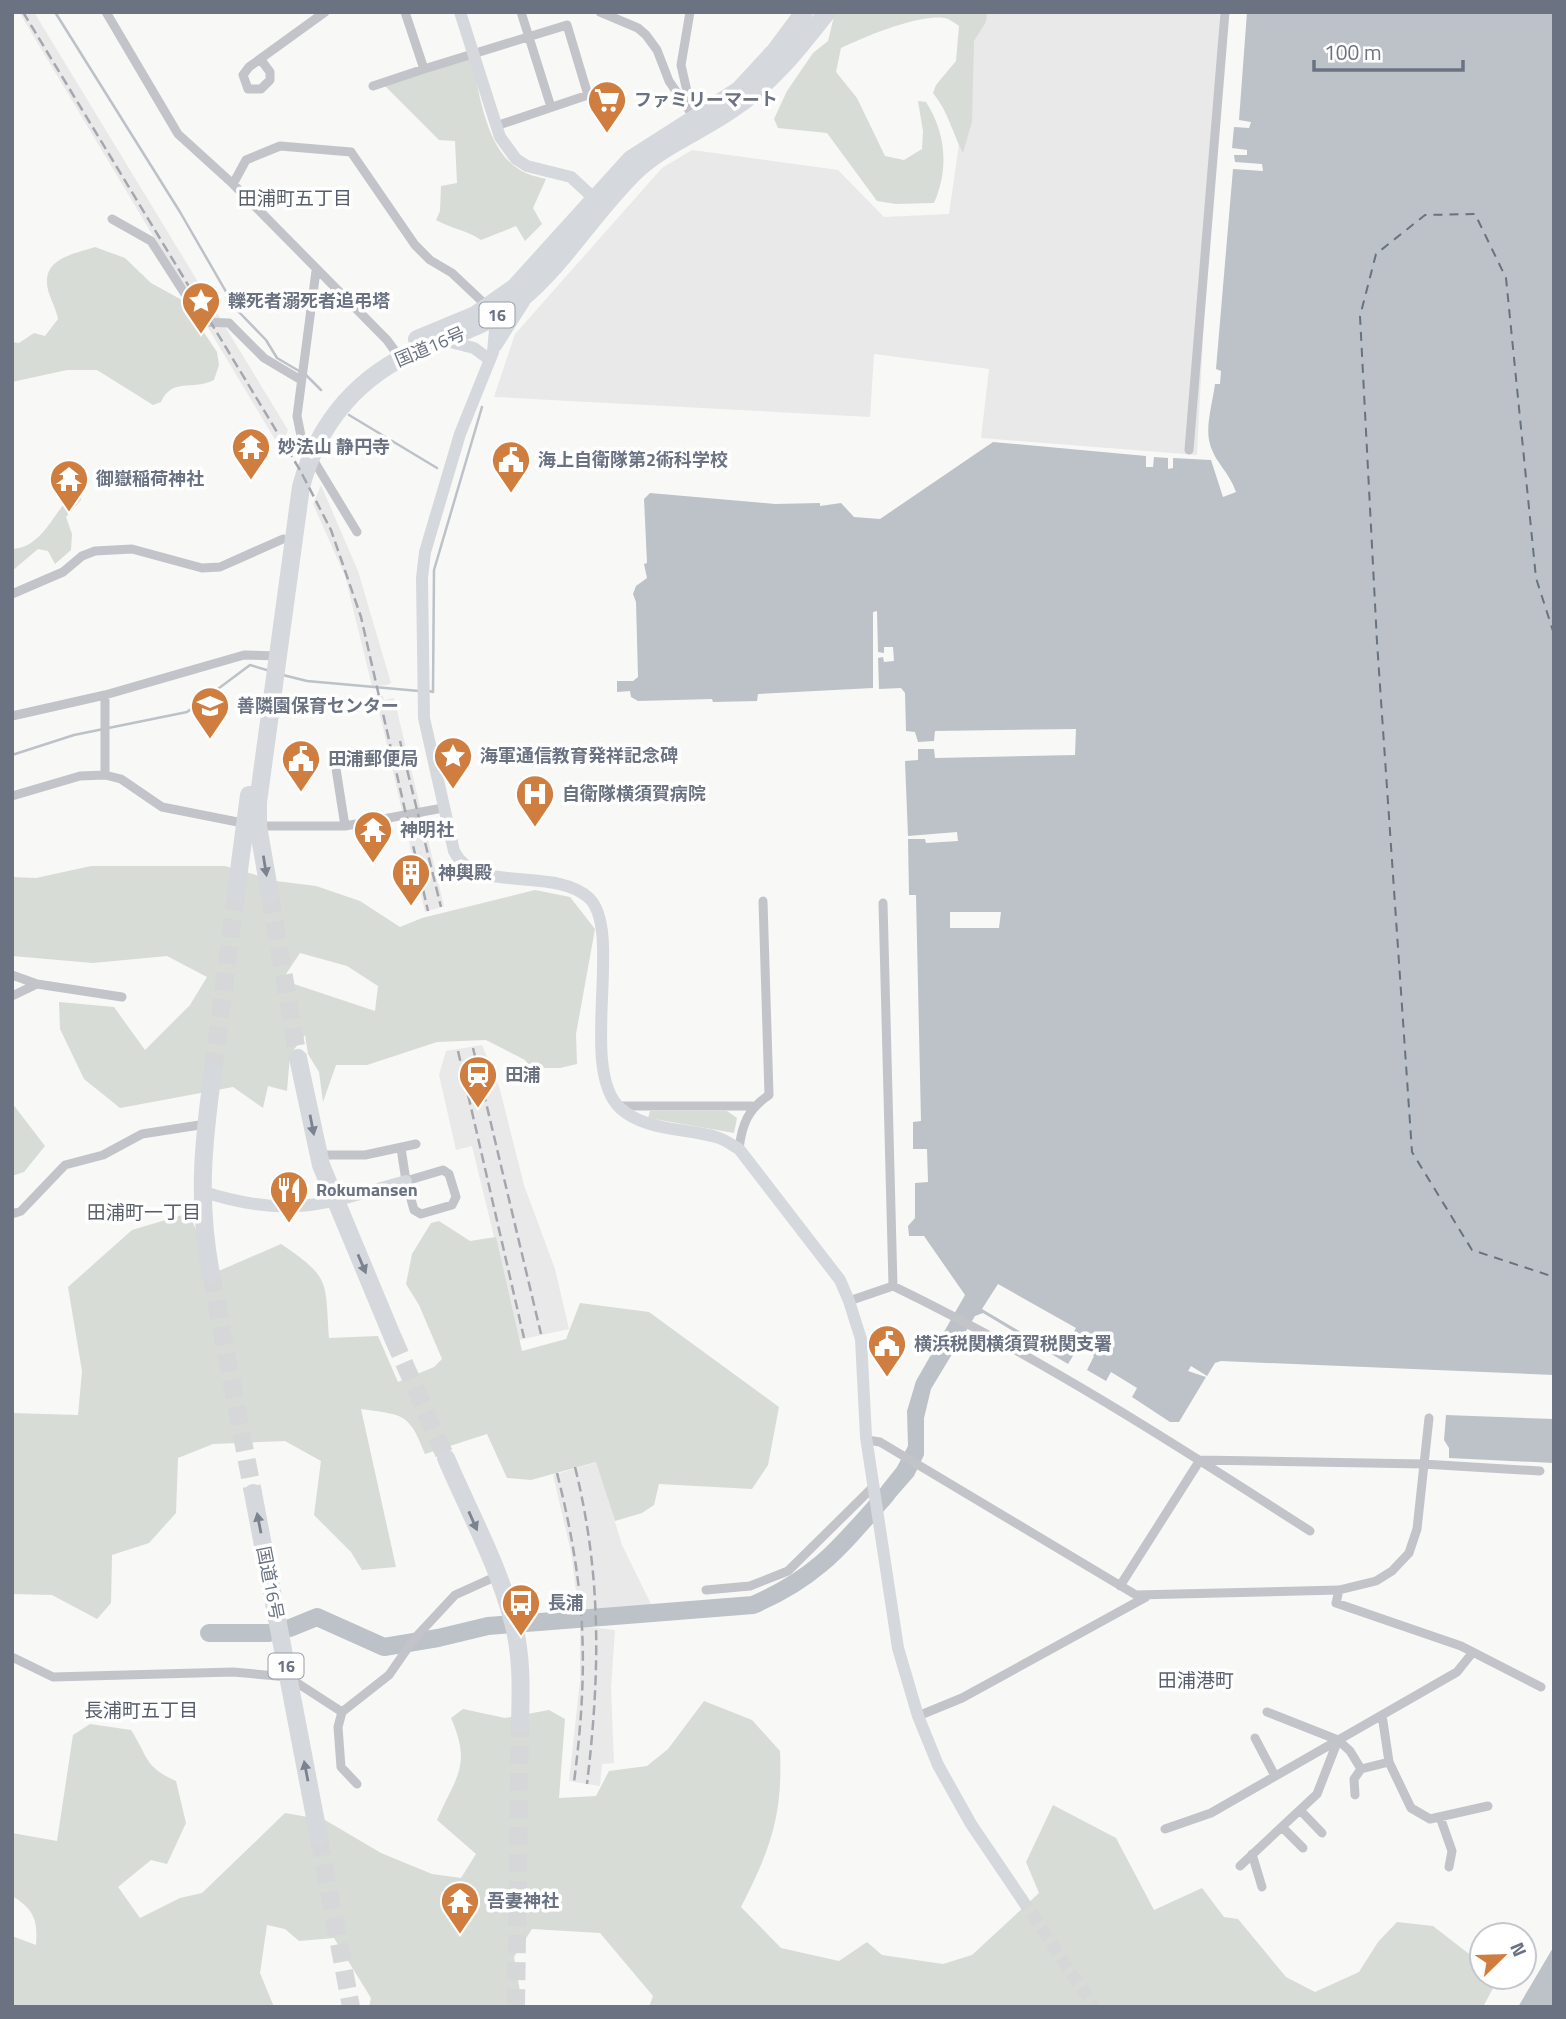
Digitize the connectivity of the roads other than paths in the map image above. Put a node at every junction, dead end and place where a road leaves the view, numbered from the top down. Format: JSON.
{"nodes":[{"id":1,"x":106,"y":12,"type":"edge"},
{"id":2,"x":325,"y":12,"type":"edge"},
{"id":3,"x":405,"y":12,"type":"edge"},
{"id":4,"x":460,"y":12,"type":"edge"},
{"id":5,"x":522,"y":12,"type":"edge"},
{"id":6,"x":600,"y":12,"type":"edge"},
{"id":7,"x":690,"y":12,"type":"edge"},
{"id":8,"x":804,"y":12,"type":"edge"},
{"id":9,"x":827,"y":12,"type":"edge"},
{"id":10,"x":1225,"y":12,"type":"edge"},
{"id":11,"x":529,"y":37,"type":"junction"},
{"id":12,"x":789,"y":47,"type":"junction"},
{"id":13,"x":474,"y":53,"type":"junction"},
{"id":14,"x":261,"y":60,"type":"dead end"},
{"id":15,"x":424,"y":69,"type":"junction"},
{"id":16,"x":373,"y":86,"type":"dead end"},
{"id":17,"x":551,"y":107,"type":"junction"},
{"id":18,"x":695,"y":119,"type":"junction"},
{"id":19,"x":496,"y":126,"type":"junction"},
{"id":20,"x":233,"y":184,"type":"junction"},
{"id":21,"x":599,"y":202,"type":"junction"},
{"id":22,"x":112,"y":219,"type":"dead end"},
{"id":23,"x":316,"y":271,"type":"junction"},
{"id":24,"x":538,"y":282,"type":"junction"},
{"id":25,"x":491,"y":312,"type":"junction"},
{"id":26,"x":444,"y":341,"type":"junction"},
{"id":27,"x":397,"y":354,"type":"junction"},
{"id":28,"x":491,"y":356,"type":"junction"},
{"id":29,"x":301,"y":380,"type":"junction"},
{"id":30,"x":1189,"y":450,"type":"dead end"},
{"id":31,"x":307,"y":451,"type":"junction"},
{"id":32,"x":357,"y":532,"type":"dead end"},
{"id":33,"x":283,"y":540,"type":"junction"},
{"id":34,"x":12,"y":594,"type":"edge"},
{"id":35,"x":272,"y":664,"type":"junction"},
{"id":36,"x":106,"y":695,"type":"junction"},
{"id":37,"x":12,"y":716,"type":"edge"},
{"id":38,"x":362,"y":754,"type":"dead end"},
{"id":39,"x":105,"y":775,"type":"junction"},
{"id":40,"x":12,"y":796,"type":"edge"},
{"id":41,"x":443,"y":808,"type":"junction"},
{"id":42,"x":252,"y":825,"type":"junction"},
{"id":43,"x":345,"y":826,"type":"junction"},
{"id":44,"x":236,"y":893,"type":"tunnel mouth"},
{"id":45,"x":270,"y":895,"type":"tunnel mouth"},
{"id":46,"x":763,"y":901,"type":"dead end"},
{"id":47,"x":883,"y":903,"type":"dead end"},
{"id":48,"x":12,"y":975,"type":"edge"},
{"id":49,"x":37,"y":984,"type":"junction"},
{"id":50,"x":12,"y":996,"type":"edge"},
{"id":51,"x":122,"y":997,"type":"dead end"},
{"id":52,"x":298,"y":1059,"type":"tunnel mouth"},
{"id":53,"x":213,"y":1071,"type":"tunnel mouth"},
{"id":54,"x":618,"y":1106,"type":"junction"},
{"id":55,"x":752,"y":1106,"type":"junction"},
{"id":56,"x":206,"y":1124,"type":"junction"},
{"id":57,"x":416,"y":1144,"type":"dead end"},
{"id":58,"x":401,"y":1148,"type":"junction"},
{"id":59,"x":739,"y":1149,"type":"junction"},
{"id":60,"x":318,"y":1155,"type":"junction"},
{"id":61,"x":406,"y":1181,"type":"junction"},
{"id":62,"x":201,"y":1191,"type":"junction"},
{"id":63,"x":335,"y":1201,"type":"junction"},
{"id":64,"x":12,"y":1214,"type":"edge"},
{"id":65,"x":211,"y":1274,"type":"tunnel mouth"},
{"id":66,"x":893,"y":1286,"type":"junction"},
{"id":67,"x":849,"y":1301,"type":"junction"},
{"id":68,"x":393,"y":1338,"type":"tunnel mouth"},
{"id":69,"x":1429,"y":1418,"type":"dead end"},
{"id":70,"x":867,"y":1440,"type":"junction"},
{"id":71,"x":446,"y":1458,"type":"tunnel mouth"},
{"id":72,"x":1200,"y":1460,"type":"junction"},
{"id":73,"x":1423,"y":1464,"type":"junction"},
{"id":74,"x":1540,"y":1471,"type":"dead end"},
{"id":75,"x":873,"y":1490,"type":"junction"},
{"id":76,"x":253,"y":1493,"type":"tunnel mouth"},
{"id":77,"x":1310,"y":1531,"type":"dead end"},
{"id":78,"x":498,"y":1576,"type":"junction"},
{"id":79,"x":1120,"y":1586,"type":"junction"},
{"id":80,"x":706,"y":1590,"type":"dead end"},
{"id":81,"x":1339,"y":1590,"type":"junction"},
{"id":82,"x":1148,"y":1596,"type":"junction"},
{"id":83,"x":1473,"y":1652,"type":"junction"},
{"id":84,"x":12,"y":1657,"type":"edge"},
{"id":85,"x":288,"y":1677,"type":"junction"},
{"id":86,"x":1541,"y":1687,"type":"dead end"},
{"id":87,"x":342,"y":1712,"type":"junction"},
{"id":88,"x":1267,"y":1712,"type":"dead end"},
{"id":89,"x":1382,"y":1715,"type":"junction"},
{"id":90,"x":918,"y":1716,"type":"junction"},
{"id":91,"x":520,"y":1724,"type":"tunnel mouth"},
{"id":92,"x":1255,"y":1738,"type":"dead end"},
{"id":93,"x":1338,"y":1741,"type":"junction"},
{"id":94,"x":1389,"y":1762,"type":"junction"},
{"id":95,"x":1361,"y":1769,"type":"junction"},
{"id":96,"x":1275,"y":1776,"type":"junction"},
{"id":97,"x":356,"y":1784,"type":"dead end"},
{"id":98,"x":1355,"y":1795,"type":"dead end"},
{"id":99,"x":1488,"y":1806,"type":"dead end"},
{"id":100,"x":1300,"y":1810,"type":"junction"},
{"id":101,"x":1440,"y":1817,"type":"junction"},
{"id":102,"x":1282,"y":1827,"type":"junction"},
{"id":103,"x":1165,"y":1829,"type":"dead end"},
{"id":104,"x":1322,"y":1833,"type":"dead end"},
{"id":105,"x":319,"y":1838,"type":"tunnel mouth"},
{"id":106,"x":1303,"y":1848,"type":"dead end"},
{"id":107,"x":1252,"y":1854,"type":"junction"},
{"id":108,"x":1240,"y":1866,"type":"dead end"},
{"id":109,"x":1449,"y":1867,"type":"dead end"},
{"id":110,"x":1262,"y":1887,"type":"dead end"},
{"id":111,"x":1021,"y":1898,"type":"tunnel mouth"}],
"edges":[{"from":1,"to":20,"type":"street"},
{"from":2,"to":14,"type":"street"},
{"from":3,"to":15,"type":"street"},
{"from":4,"to":13,"type":"street"},
{"from":5,"to":11,"type":"street"},
{"from":6,"to":18,"type":"street"},
{"from":7,"to":18,"type":"street"},
{"from":8,"to":12,"type":"highway","name":"国道16号","number":"16"},
{"from":9,"to":12,"type":"highway","name":"国道16号","number":"16"},
{"from":10,"to":30,"type":"street"},
{"from":11,"to":13,"type":"street"},
{"from":11,"to":17,"type":"street"},
{"from":11,"to":17,"type":"street"},
{"from":12,"to":18,"type":"highway","name":"国道16号","number":"16"},
{"from":13,"to":15,"type":"street"},
{"from":13,"to":19,"type":"street"},
{"from":15,"to":16,"type":"street"},
{"from":17,"to":19,"type":"street"},
{"from":18,"to":21,"type":"highway","name":"国道16号","number":"16"},
{"from":19,"to":21,"type":"street"},
{"from":20,"to":23,"type":"street"},
{"from":20,"to":25,"type":"street"},
{"from":21,"to":24,"type":"highway","name":"国道16号","number":"16"},
{"from":21,"to":25,"type":"highway","name":"国道16号","number":"16"},
{"from":22,"to":29,"type":"street"},
{"from":23,"to":27,"type":"street"},
{"from":23,"to":29,"type":"street"},
{"from":24,"to":25,"type":"highway","name":"国道16号","number":"16"},
{"from":24,"to":28,"type":"street"},
{"from":25,"to":26,"type":"highway","name":"国道16号","number":"16"},
{"from":25,"to":27,"type":"highway","name":"国道16号","number":"16"},
{"from":25,"to":28,"type":"street"},
{"from":26,"to":27,"type":"highway","name":"国道16号","number":"16"},
{"from":26,"to":28,"type":"street"},
{"from":27,"to":31,"type":"highway","name":"国道16号","number":"16"},
{"from":28,"to":41,"type":"street"},
{"from":29,"to":31,"type":"street"},
{"from":31,"to":32,"type":"street"},
{"from":31,"to":33,"type":"highway","name":"国道16号","number":"16"},
{"from":31,"to":35,"type":"highway","name":"国道16号","number":"16"},
{"from":33,"to":34,"type":"street"},
{"from":33,"to":35,"type":"highway","name":"国道16号","number":"16"},
{"from":35,"to":36,"type":"street"},
{"from":35,"to":42,"type":"highway","name":"国道16号","number":"16"},
{"from":36,"to":37,"type":"street"},
{"from":36,"to":39,"type":"street"},
{"from":38,"to":43,"type":"street"},
{"from":39,"to":40,"type":"street"},
{"from":39,"to":42,"type":"street"},
{"from":41,"to":43,"type":"street"},
{"from":41,"to":54,"type":"street"},
{"from":42,"to":43,"type":"street"},
{"from":42,"to":44,"type":"highway","name":"国道16号","number":"16"},
{"from":42,"to":45,"type":"highway","name":"国道16号","number":"16","one_way":true},
{"from":46,"to":55,"type":"street"},
{"from":47,"to":66,"type":"street"},
{"from":48,"to":49,"type":"street"},
{"from":49,"to":50,"type":"street"},
{"from":49,"to":51,"type":"street"},
{"from":52,"to":60,"type":"highway","one_way":true},
{"from":53,"to":56,"type":"highway"},
{"from":54,"to":55,"type":"street"},
{"from":54,"to":59,"type":"street"},
{"from":55,"to":59,"type":"street"},
{"from":56,"to":62,"type":"highway"},
{"from":56,"to":64,"type":"street"},
{"from":57,"to":58,"type":"street"},
{"from":58,"to":60,"type":"street"},
{"from":58,"to":61,"type":"street"},
{"from":59,"to":67,"type":"street"},
{"from":60,"to":63,"type":"highway"},
{"from":61,"to":61,"type":"street"},
{"from":61,"to":63,"type":"street"},
{"from":62,"to":63,"type":"street"},
{"from":62,"to":65,"type":"highway"},
{"from":63,"to":68,"type":"highway","one_way":true},
{"from":66,"to":67,"type":"street"},
{"from":66,"to":72,"type":"street"},
{"from":67,"to":70,"type":"street"},
{"from":69,"to":73,"type":"street"},
{"from":70,"to":75,"type":"street"},
{"from":70,"to":79,"type":"street"},
{"from":71,"to":78,"type":"highway","one_way":true},
{"from":72,"to":73,"type":"street"},
{"from":72,"to":77,"type":"street"},
{"from":72,"to":79,"type":"street"},
{"from":73,"to":74,"type":"street"},
{"from":73,"to":81,"type":"street"},
{"from":75,"to":80,"type":"street"},
{"from":75,"to":90,"type":"street"},
{"from":85,"to":76,"type":"highway","name":"国道16号","number":"16","one_way":true},
{"from":78,"to":87,"type":"street"},
{"from":78,"to":91,"type":"highway"},
{"from":79,"to":82,"type":"street"},
{"from":81,"to":82,"type":"street"},
{"from":81,"to":83,"type":"street"},
{"from":82,"to":90,"type":"street"},
{"from":83,"to":86,"type":"street"},
{"from":83,"to":89,"type":"street"},
{"from":84,"to":85,"type":"street"},
{"from":85,"to":87,"type":"street"},
{"from":105,"to":85,"type":"highway","name":"国道16号","number":"16","one_way":true},
{"from":87,"to":97,"type":"street"},
{"from":88,"to":93,"type":"street"},
{"from":89,"to":93,"type":"street"},
{"from":89,"to":94,"type":"street"},
{"from":90,"to":111,"type":"street"},
{"from":92,"to":96,"type":"street"},
{"from":93,"to":95,"type":"street"},
{"from":93,"to":96,"type":"street"},
{"from":93,"to":100,"type":"street"},
{"from":94,"to":95,"type":"street"},
{"from":94,"to":101,"type":"street"},
{"from":95,"to":98,"type":"street"},
{"from":96,"to":103,"type":"street"},
{"from":99,"to":101,"type":"street"},
{"from":100,"to":102,"type":"street"},
{"from":100,"to":104,"type":"street"},
{"from":101,"to":109,"type":"street"},
{"from":102,"to":106,"type":"street"},
{"from":102,"to":107,"type":"street"},
{"from":107,"to":108,"type":"street"},
{"from":107,"to":110,"type":"street"}]}
